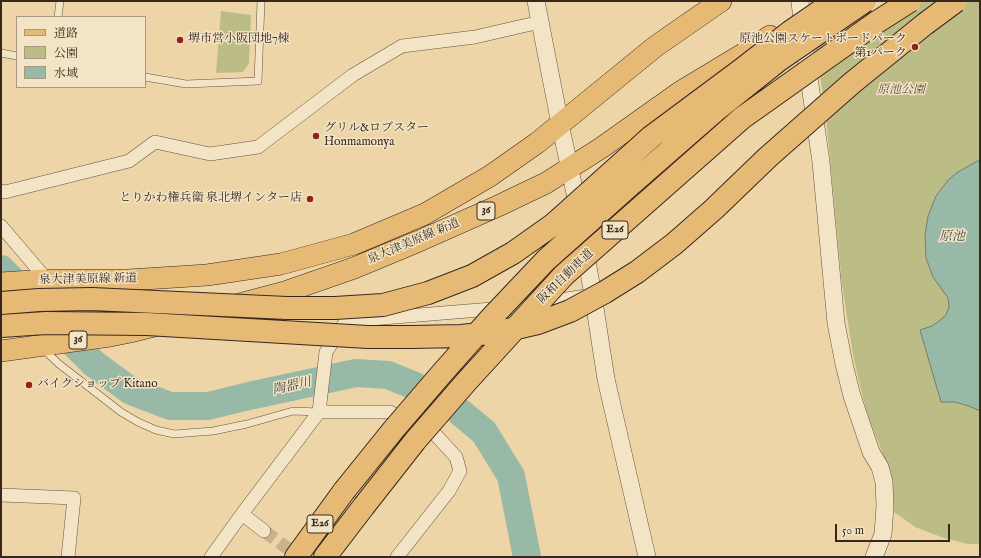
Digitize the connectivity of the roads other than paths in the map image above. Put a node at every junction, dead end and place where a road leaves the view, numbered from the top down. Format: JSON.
{"nodes":[{"id":1,"x":60,"y":1,"type":"edge"},
{"id":2,"x":261,"y":1,"type":"edge"},
{"id":3,"x":536,"y":1,"type":"edge"},
{"id":4,"x":721,"y":1,"type":"edge"},
{"id":5,"x":823,"y":1,"type":"edge"},
{"id":6,"x":835,"y":1,"type":"edge"},
{"id":7,"x":865,"y":1,"type":"edge"},
{"id":8,"x":910,"y":1,"type":"edge"},
{"id":9,"x":956,"y":1,"type":"edge"},
{"id":10,"x":801,"y":8,"type":"edge"},
{"id":11,"x":58,"y":16,"type":"edge"},
{"id":12,"x":540,"y":22,"type":"junction"},
{"id":13,"x":1,"y":53,"type":"edge"},
{"id":14,"x":16,"y":56,"type":"edge"},
{"id":15,"x":146,"y":77,"type":"edge"},
{"id":16,"x":560,"y":124,"type":"junction"},
{"id":17,"x":570,"y":168,"type":"junction"},
{"id":18,"x":1,"y":191,"type":"edge"},
{"id":19,"x":1,"y":226,"type":"edge"},
{"id":20,"x":42,"y":280,"type":"junction"},
{"id":21,"x":1,"y":283,"type":"edge"},
{"id":22,"x":593,"y":295,"type":"junction"},
{"id":23,"x":1,"y":303,"type":"edge"},
{"id":24,"x":1,"y":326,"type":"edge"},
{"id":25,"x":43,"y":345,"type":"junction"},
{"id":26,"x":1,"y":351,"type":"edge"},
{"id":27,"x":319,"y":412,"type":"junction"},
{"id":28,"x":1,"y":495,"type":"edge"},
{"id":29,"x":242,"y":514,"type":"junction"},
{"id":30,"x":264,"y":531,"type":"tunnel mouth"},
{"id":31,"x":68,"y":557,"type":"edge"},
{"id":32,"x":211,"y":557,"type":"edge"},
{"id":33,"x":296,"y":557,"type":"edge"},
{"id":34,"x":325,"y":557,"type":"edge"},
{"id":35,"x":397,"y":557,"type":"edge"},
{"id":36,"x":647,"y":557,"type":"edge"},
{"id":37,"x":874,"y":557,"type":"edge"}],
"edges":[{"from":1,"to":11,"type":"lane"},
{"from":2,"to":15,"type":"lane"},
{"from":3,"to":12,"type":"street"},
{"from":4,"to":16,"type":"main road","name":"泉大津美原線 新道","number":"36"},
{"from":5,"to":10,"type":"main road","name":"泉大津美原線 新道","number":"36"},
{"from":6,"to":23,"type":"highway","bridge":true},
{"from":7,"to":33,"type":"highway","name":"阪和自動車道","number":"E26","bridge":true},
{"from":8,"to":34,"type":"highway","name":"阪和自動車道","number":"E26","bridge":true},
{"from":9,"to":24,"type":"highway","bridge":true},
{"from":10,"to":17,"type":"main road","name":"泉大津美原線 新道","number":"36"},
{"from":10,"to":37,"type":"street"},
{"from":12,"to":16,"type":"street"},
{"from":12,"to":18,"type":"street"},
{"from":13,"to":14,"type":"lane"},
{"from":16,"to":17,"type":"street"},
{"from":16,"to":20,"type":"main road","name":"泉大津美原線 新道","number":"36"},
{"from":17,"to":22,"type":"street"},
{"from":17,"to":25,"type":"main road","name":"泉大津美原線 新道","number":"36"},
{"from":19,"to":20,"type":"street"},
{"from":20,"to":21,"type":"main road","name":"泉大津美原線 新道","number":"36"},
{"from":22,"to":27,"type":"street"},
{"from":22,"to":36,"type":"street"},
{"from":25,"to":26,"type":"main road","name":"泉大津美原線 新道","number":"36"},
{"from":25,"to":27,"type":"lane"},
{"from":27,"to":29,"type":"street"},
{"from":27,"to":35,"type":"street"},
{"from":28,"to":31,"type":"street"},
{"from":29,"to":30,"type":"street"},
{"from":29,"to":32,"type":"street"}]}
